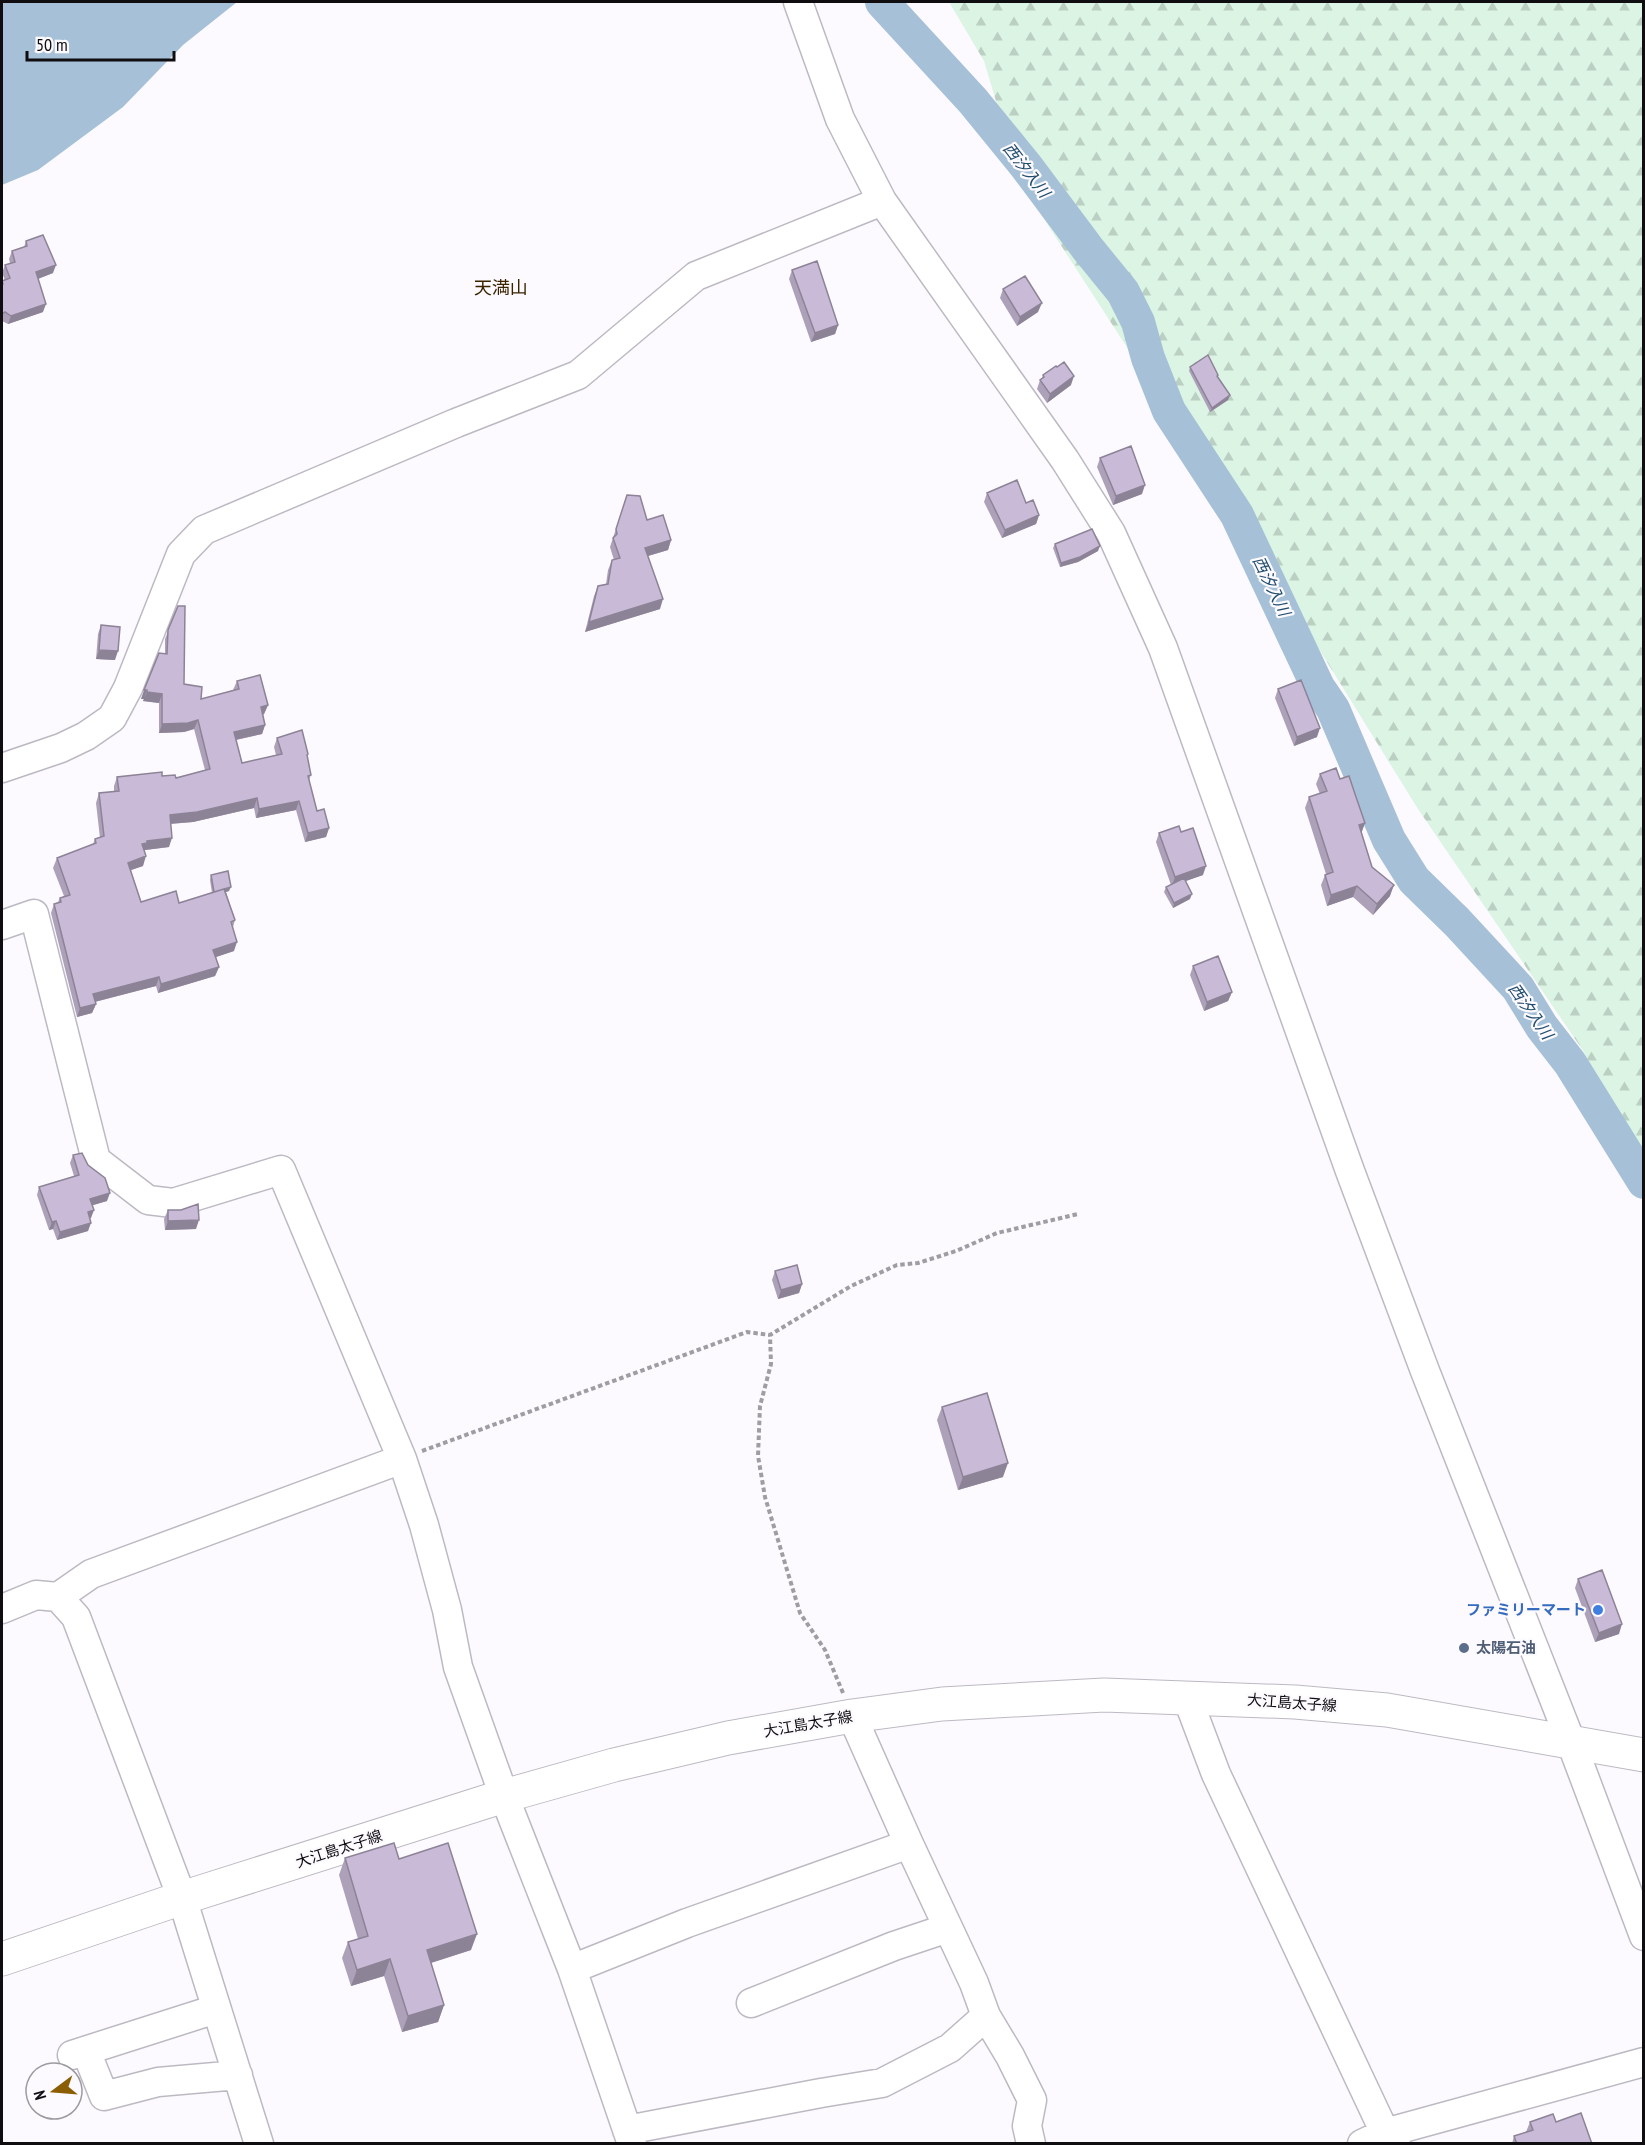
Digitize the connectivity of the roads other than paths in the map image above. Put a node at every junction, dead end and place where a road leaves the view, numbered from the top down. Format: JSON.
{"nodes":[{"id":1,"x":798,"y":2,"type":"edge"},
{"id":2,"x":882,"y":201,"type":"junction"},
{"id":3,"x":2,"y":768,"type":"edge"},
{"id":4,"x":2,"y":925,"type":"edge"},
{"id":5,"x":402,"y":1459,"type":"junction"},
{"id":6,"x":58,"y":1597,"type":"junction"},
{"id":7,"x":2,"y":1609,"type":"edge"},
{"id":8,"x":1187,"y":1697,"type":"junction"},
{"id":9,"x":852,"y":1716,"type":"junction"},
{"id":10,"x":1572,"y":1742,"type":"junction"},
{"id":11,"x":1644,"y":1755,"type":"edge"},
{"id":12,"x":504,"y":1797,"type":"junction"},
{"id":13,"x":909,"y":1844,"type":"junction"},
{"id":14,"x":182,"y":1898,"type":"junction"},
{"id":15,"x":948,"y":1928,"type":"junction"},
{"id":16,"x":1644,"y":1936,"type":"edge"},
{"id":17,"x":2,"y":1959,"type":"edge"},
{"id":18,"x":572,"y":1969,"type":"junction"},
{"id":19,"x":751,"y":2003,"type":"dead end"},
{"id":20,"x":216,"y":2008,"type":"junction"},
{"id":21,"x":986,"y":2016,"type":"junction"},
{"id":22,"x":1644,"y":2062,"type":"edge"},
{"id":23,"x":238,"y":2074,"type":"junction"},
{"id":24,"x":629,"y":2137,"type":"edge"},
{"id":25,"x":1381,"y":2140,"type":"edge"},
{"id":26,"x":259,"y":2144,"type":"edge"},
{"id":27,"x":1032,"y":2144,"type":"edge"}],
"edges":[{"from":1,"to":2,"type":"street"},
{"from":2,"to":3,"type":"street"},
{"from":2,"to":10,"type":"street"},
{"from":4,"to":5,"type":"street"},
{"from":5,"to":6,"type":"street"},
{"from":5,"to":12,"type":"street"},
{"from":6,"to":7,"type":"street"},
{"from":6,"to":14,"type":"street"},
{"from":8,"to":9,"type":"main road","name":"大江島太子線"},
{"from":8,"to":10,"type":"main road","name":"大江島太子線"},
{"from":8,"to":25,"type":"street"},
{"from":9,"to":12,"type":"main road","name":"大江島太子線"},
{"from":9,"to":13,"type":"street"},
{"from":10,"to":11,"type":"main road","name":"大江島太子線"},
{"from":10,"to":16,"type":"street"},
{"from":12,"to":14,"type":"main road","name":"大江島太子線"},
{"from":12,"to":18,"type":"street"},
{"from":13,"to":15,"type":"street"},
{"from":13,"to":18,"type":"street"},
{"from":14,"to":17,"type":"main road","name":"大江島太子線"},
{"from":14,"to":20,"type":"street"},
{"from":15,"to":19,"type":"street"},
{"from":15,"to":21,"type":"street"},
{"from":18,"to":24,"type":"street"},
{"from":20,"to":23,"type":"street"},
{"from":20,"to":23,"type":"street"},
{"from":21,"to":24,"type":"street"},
{"from":21,"to":27,"type":"street"},
{"from":22,"to":25,"type":"street"},
{"from":23,"to":26,"type":"street"}]}
